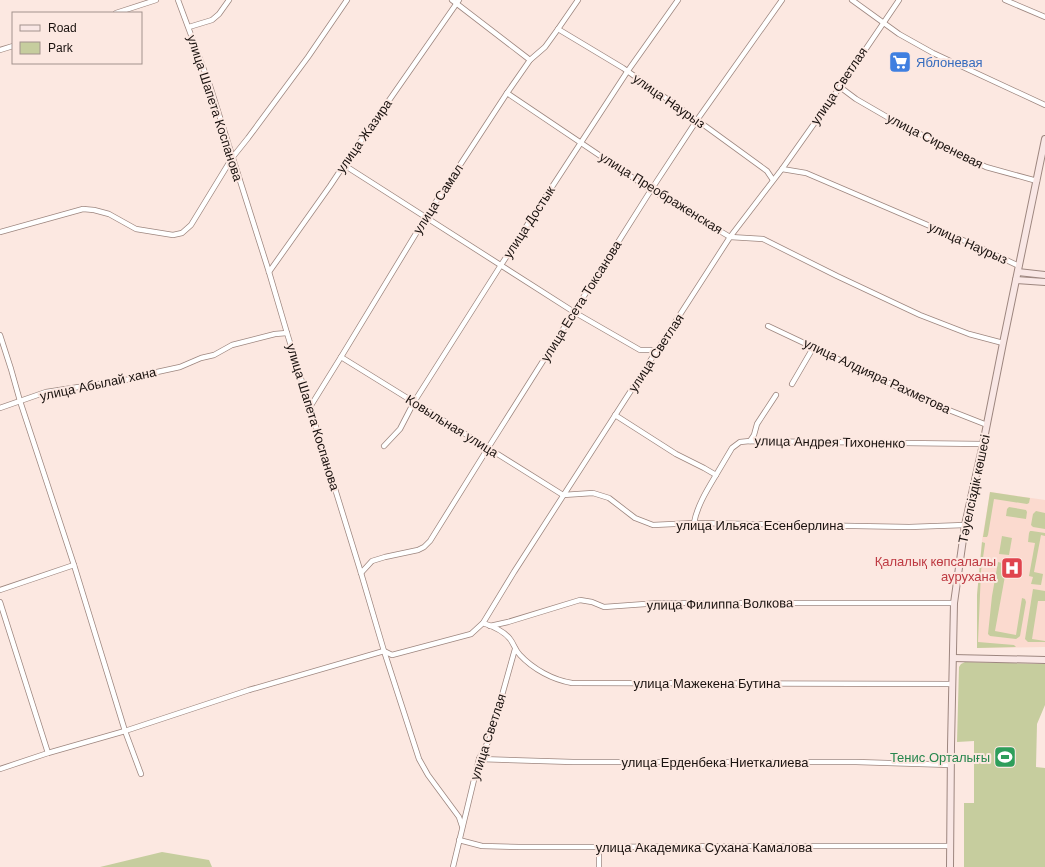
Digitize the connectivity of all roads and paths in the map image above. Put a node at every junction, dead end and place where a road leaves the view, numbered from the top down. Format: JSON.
{"nodes":[{"id":1,"x":156,"y":0,"type":"edge"},
{"id":2,"x":178,"y":0,"type":"edge"},
{"id":3,"x":229,"y":0,"type":"edge"},
{"id":4,"x":347,"y":0,"type":"edge"},
{"id":5,"x":452,"y":0,"type":"edge"},
{"id":6,"x":578,"y":0,"type":"edge"},
{"id":7,"x":678,"y":0,"type":"edge"},
{"id":8,"x":782,"y":0,"type":"edge"},
{"id":9,"x":852,"y":0,"type":"edge"},
{"id":10,"x":899,"y":0,"type":"edge"},
{"id":11,"x":1005,"y":0,"type":"edge"},
{"id":12,"x":458,"y":2,"type":"edge"},
{"id":13,"x":119,"y":12,"type":"edge"},
{"id":14,"x":1045,"y":17,"type":"edge"},
{"id":15,"x":882,"y":22,"type":"junction"},
{"id":16,"x":189,"y":27,"type":"junction"},
{"id":17,"x":558,"y":29,"type":"junction"},
{"id":18,"x":12,"y":46,"type":"edge"},
{"id":19,"x":0,"y":50,"type":"edge"},
{"id":20,"x":530,"y":60,"type":"junction"},
{"id":21,"x":627,"y":72,"type":"junction"},
{"id":22,"x":840,"y":87,"type":"junction"},
{"id":23,"x":507,"y":93,"type":"junction"},
{"id":24,"x":1045,"y":105,"type":"edge"},
{"id":25,"x":697,"y":120,"type":"junction"},
{"id":26,"x":1045,"y":139,"type":"edge"},
{"id":27,"x":581,"y":142,"type":"junction"},
{"id":28,"x":232,"y":158,"type":"junction"},
{"id":29,"x":344,"y":165,"type":"junction"},
{"id":30,"x":782,"y":168,"type":"junction"},
{"id":31,"x":773,"y":180,"type":"junction"},
{"id":32,"x":1037,"y":181,"type":"junction"},
{"id":33,"x":651,"y":190,"type":"junction"},
{"id":34,"x":426,"y":217,"type":"junction"},
{"id":35,"x":0,"y":232,"type":"edge"},
{"id":36,"x":730,"y":237,"type":"junction"},
{"id":37,"x":501,"y":265,"type":"junction"},
{"id":38,"x":1018,"y":269,"type":"junction"},
{"id":39,"x":269,"y":272,"type":"junction"},
{"id":40,"x":1045,"y":275,"type":"edge"},
{"id":41,"x":1016,"y":280,"type":"junction"},
{"id":42,"x":1045,"y":282,"type":"edge"},
{"id":43,"x":574,"y":312,"type":"junction"},
{"id":44,"x":768,"y":326,"type":"dead end"},
{"id":45,"x":287,"y":333,"type":"junction"},
{"id":46,"x":0,"y":335,"type":"edge"},
{"id":47,"x":1003,"y":343,"type":"junction"},
{"id":48,"x":813,"y":348,"type":"junction"},
{"id":49,"x":658,"y":350,"type":"junction"},
{"id":50,"x":341,"y":357,"type":"junction"},
{"id":51,"x":792,"y":384,"type":"dead end"},
{"id":52,"x":776,"y":395,"type":"dead end"},
{"id":53,"x":20,"y":401,"type":"junction"},
{"id":54,"x":414,"y":402,"type":"junction"},
{"id":55,"x":310,"y":407,"type":"junction"},
{"id":56,"x":0,"y":408,"type":"edge"},
{"id":57,"x":615,"y":415,"type":"junction"},
{"id":58,"x":987,"y":425,"type":"junction"},
{"id":59,"x":750,"y":441,"type":"junction"},
{"id":60,"x":983,"y":444,"type":"junction"},
{"id":61,"x":384,"y":446,"type":"dead end"},
{"id":62,"x":488,"y":448,"type":"junction"},
{"id":63,"x":716,"y":475,"type":"junction"},
{"id":64,"x":563,"y":495,"type":"junction"},
{"id":65,"x":694,"y":524,"type":"junction"},
{"id":66,"x":965,"y":525,"type":"junction"},
{"id":67,"x":74,"y":564,"type":"junction"},
{"id":68,"x":361,"y":573,"type":"junction"},
{"id":69,"x":0,"y":590,"type":"edge"},
{"id":70,"x":0,"y":602,"type":"edge"},
{"id":71,"x":954,"y":603,"type":"junction"},
{"id":72,"x":483,"y":623,"type":"junction"},
{"id":73,"x":490,"y":626,"type":"junction"},
{"id":74,"x":515,"y":649,"type":"junction"},
{"id":75,"x":384,"y":651,"type":"junction"},
{"id":76,"x":953,"y":658,"type":"junction"},
{"id":77,"x":1045,"y":660,"type":"edge"},
{"id":78,"x":952,"y":684,"type":"junction"},
{"id":79,"x":124,"y":731,"type":"junction"},
{"id":80,"x":48,"y":753,"type":"junction"},
{"id":81,"x":479,"y":759,"type":"junction"},
{"id":82,"x":950,"y":765,"type":"junction"},
{"id":83,"x":0,"y":769,"type":"edge"},
{"id":84,"x":141,"y":774,"type":"dead end"},
{"id":85,"x":462,"y":826,"type":"junction"},
{"id":86,"x":459,"y":840,"type":"junction"},
{"id":87,"x":950,"y":846,"type":"junction"},
{"id":88,"x":599,"y":847,"type":"junction"},
{"id":89,"x":452,"y":867,"type":"edge"},
{"id":90,"x":598,"y":867,"type":"edge"},
{"id":91,"x":950,"y":867,"type":"edge"}],
"edges":[{"from":1,"to":13,"type":"street"},
{"from":2,"to":16,"type":"street","name":"улица Шапета Коспанова"},
{"from":3,"to":16,"type":"street"},
{"from":4,"to":28,"type":"street"},
{"from":5,"to":12,"type":"street"},
{"from":6,"to":17,"type":"street","name":"улица Самал"},
{"from":7,"to":21,"type":"street","name":"улица Достык"},
{"from":8,"to":25,"type":"street","name":"улица Есета Токсанова"},
{"from":9,"to":15,"type":"street"},
{"from":10,"to":15,"type":"street","name":"улица Светлая"},
{"from":11,"to":14,"type":"street"},
{"from":12,"to":20,"type":"street"},
{"from":12,"to":29,"type":"street","name":"улица Жазира"},
{"from":15,"to":22,"type":"street","name":"улица Светлая"},
{"from":15,"to":24,"type":"street"},
{"from":16,"to":28,"type":"street","name":"улица Шапета Коспанова"},
{"from":17,"to":20,"type":"street","name":"улица Самал"},
{"from":17,"to":21,"type":"street","name":"улица Наурыз"},
{"from":18,"to":19,"type":"street"},
{"from":20,"to":23,"type":"street","name":"улица Самал"},
{"from":21,"to":25,"type":"street","name":"улица Наурыз"},
{"from":21,"to":27,"type":"street","name":"улица Достык"},
{"from":22,"to":30,"type":"street","name":"улица Светлая"},
{"from":22,"to":32,"type":"street","name":"улица Сиреневая"},
{"from":23,"to":27,"type":"street","name":"улица Преображенская"},
{"from":23,"to":34,"type":"street","name":"улица Самал"},
{"from":25,"to":31,"type":"street","name":"улица Наурыз"},
{"from":25,"to":33,"type":"street","name":"улица Есета Токсанова"},
{"from":26,"to":32,"type":"main road","name":"Тәуелсіздік көшесі"},
{"from":27,"to":33,"type":"street","name":"улица Преображенская"},
{"from":27,"to":37,"type":"street","name":"улица Достык"},
{"from":28,"to":35,"type":"street"},
{"from":28,"to":39,"type":"street","name":"улица Шапета Коспанова"},
{"from":29,"to":34,"type":"street"},
{"from":29,"to":39,"type":"street","name":"улица Жазира"},
{"from":30,"to":31,"type":"street","name":"улица Светлая"},
{"from":30,"to":38,"type":"street","name":"улица Наурыз"},
{"from":31,"to":36,"type":"street","name":"улица Светлая"},
{"from":32,"to":38,"type":"main road","name":"Тәуелсіздік көшесі"},
{"from":33,"to":36,"type":"street","name":"улица Преображенская"},
{"from":33,"to":43,"type":"street","name":"улица Есета Токсанова"},
{"from":34,"to":37,"type":"street"},
{"from":34,"to":50,"type":"street","name":"улица Самал"},
{"from":36,"to":47,"type":"street","name":"улица Преображенская"},
{"from":36,"to":49,"type":"street","name":"улица Светлая"},
{"from":37,"to":43,"type":"street"},
{"from":37,"to":54,"type":"street","name":"улица Достык"},
{"from":38,"to":40,"type":"main road"},
{"from":38,"to":41,"type":"main road","name":"Тәуелсіздік көшесі"},
{"from":39,"to":45,"type":"street","name":"улица Шапета Коспанова"},
{"from":41,"to":42,"type":"main road"},
{"from":41,"to":47,"type":"main road","name":"Тәуелсіздік көшесі"},
{"from":43,"to":49,"type":"street"},
{"from":43,"to":62,"type":"street","name":"улица Есета Токсанова"},
{"from":44,"to":48,"type":"street","name":"улица Алдияра Рахметова"},
{"from":45,"to":53,"type":"street","name":"улица Абылай хана"},
{"from":45,"to":55,"type":"street","name":"улица Шапета Коспанова"},
{"from":46,"to":53,"type":"street"},
{"from":47,"to":58,"type":"main road","name":"Тәуелсіздік көшесі"},
{"from":48,"to":51,"type":"street"},
{"from":48,"to":58,"type":"street","name":"улица Алдияра Рахметова"},
{"from":49,"to":57,"type":"street","name":"улица Светлая"},
{"from":50,"to":54,"type":"street","name":"Ковыльная улица"},
{"from":50,"to":55,"type":"street","name":"улица Самал"},
{"from":52,"to":59,"type":"street"},
{"from":53,"to":56,"type":"street","name":"улица Абылай хана"},
{"from":53,"to":67,"type":"street"},
{"from":54,"to":61,"type":"street","name":"улица Достык"},
{"from":54,"to":62,"type":"street","name":"Ковыльная улица"},
{"from":55,"to":68,"type":"street","name":"улица Шапета Коспанова"},
{"from":57,"to":63,"type":"street"},
{"from":57,"to":64,"type":"street","name":"улица Светлая"},
{"from":58,"to":60,"type":"main road","name":"Тәуелсіздік көшесі"},
{"from":59,"to":60,"type":"street","name":"улица Андрея Тихоненко"},
{"from":59,"to":63,"type":"street","name":"улица Андрея Тихоненко"},
{"from":60,"to":66,"type":"main road","name":"Тәуелсіздік көшесі"},
{"from":62,"to":64,"type":"street","name":"Ковыльная улица"},
{"from":62,"to":68,"type":"street","name":"улица Есета Токсанова"},
{"from":63,"to":65,"type":"street","name":"улица Андрея Тихоненко"},
{"from":64,"to":65,"type":"street","name":"улица Ильяса Есенберлина"},
{"from":64,"to":72,"type":"street","name":"улица Светлая"},
{"from":65,"to":66,"type":"street","name":"улица Ильяса Есенберлина"},
{"from":66,"to":71,"type":"main road","name":"Тәуелсіздік көшесі"},
{"from":67,"to":69,"type":"street"},
{"from":67,"to":79,"type":"street"},
{"from":68,"to":75,"type":"street","name":"улица Шапета Коспанова"},
{"from":70,"to":80,"type":"street"},
{"from":71,"to":73,"type":"street","name":"улица Филиппа Волкова"},
{"from":71,"to":76,"type":"main road","name":"Тәуелсіздік көшесі"},
{"from":72,"to":73,"type":"street","name":"улица Мажекена Бутина"},
{"from":72,"to":75,"type":"street","name":"улица Светлая"},
{"from":73,"to":74,"type":"street","name":"улица Мажекена Бутина"},
{"from":74,"to":78,"type":"street","name":"улица Мажекена Бутина"},
{"from":74,"to":81,"type":"street","name":"улица Светлая"},
{"from":75,"to":79,"type":"street"},
{"from":75,"to":85,"type":"street","name":"улица Шапета Коспанова"},
{"from":76,"to":77,"type":"main road"},
{"from":76,"to":78,"type":"main road","name":"Тәуелсіздік көшесі"},
{"from":78,"to":82,"type":"main road","name":"Тәуелсіздік көшесі"},
{"from":79,"to":80,"type":"street"},
{"from":79,"to":84,"type":"street"},
{"from":80,"to":83,"type":"street"},
{"from":81,"to":82,"type":"street","name":"улица Ерденбека Ниеткалиева"},
{"from":81,"to":85,"type":"street","name":"улица Светлая"},
{"from":82,"to":87,"type":"main road","name":"Тәуелсіздік көшесі"},
{"from":85,"to":86,"type":"street","name":"улица Светлая"},
{"from":86,"to":88,"type":"street","name":"улица Академика Сухана Камалова"},
{"from":86,"to":89,"type":"street","name":"улица Светлая"},
{"from":87,"to":88,"type":"street","name":"улица Академика Сухана Камалова"},
{"from":87,"to":91,"type":"main road","name":"Тәуелсіздік көшесі"},
{"from":88,"to":90,"type":"street"}]}
